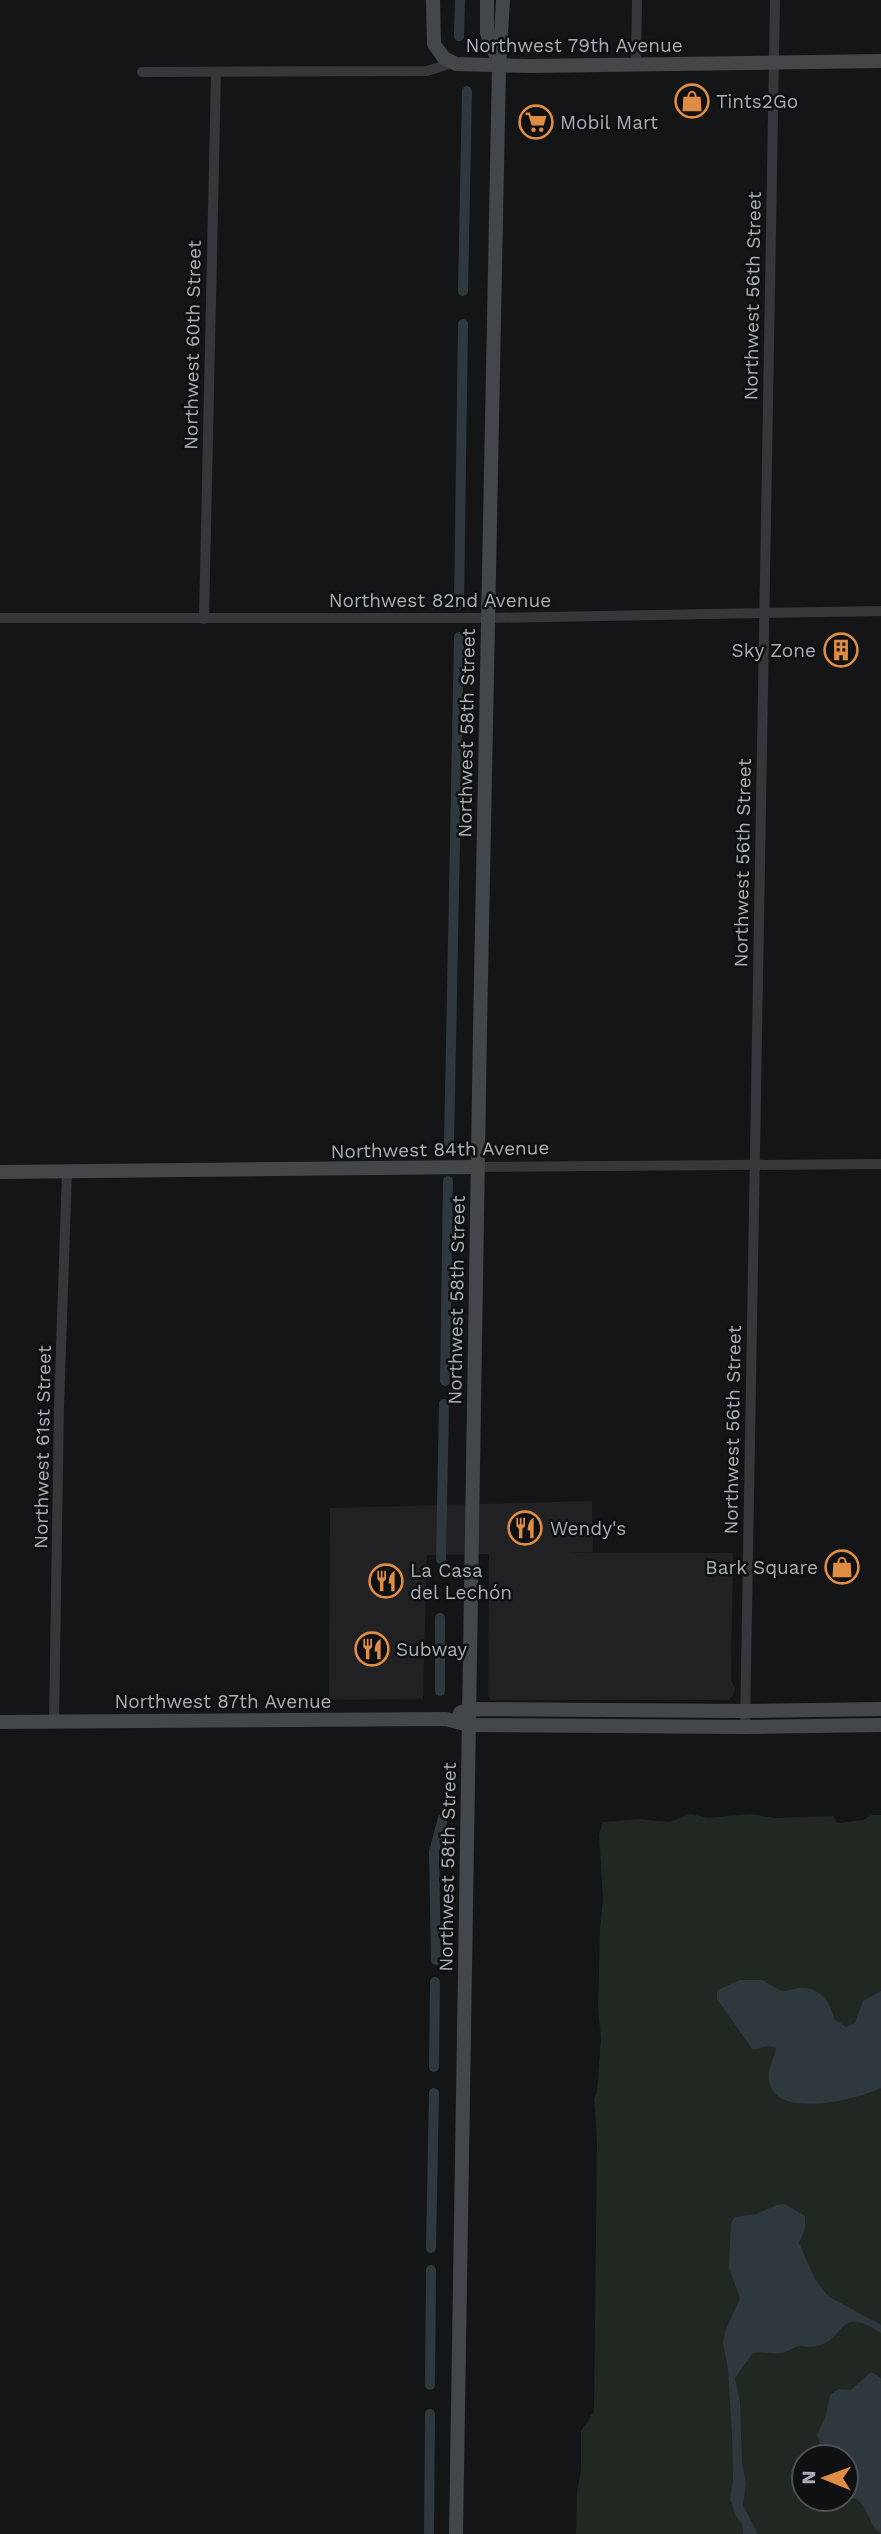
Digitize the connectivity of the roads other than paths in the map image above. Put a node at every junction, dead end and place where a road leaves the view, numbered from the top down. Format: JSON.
{"nodes":[{"id":1,"x":433,"y":0,"type":"edge"},
{"id":2,"x":487,"y":0,"type":"edge"},
{"id":3,"x":503,"y":0,"type":"edge"},
{"id":4,"x":637,"y":0,"type":"edge"},
{"id":5,"x":775,"y":0,"type":"edge"},
{"id":6,"x":881,"y":61,"type":"edge"},
{"id":7,"x":774,"y":62,"type":"junction"},
{"id":8,"x":452,"y":63,"type":"junction"},
{"id":9,"x":636,"y":64,"type":"junction"},
{"id":10,"x":499,"y":66,"type":"junction"},
{"id":11,"x":142,"y":72,"type":"dead end"},
{"id":12,"x":216,"y":72,"type":"junction"},
{"id":13,"x":881,"y":611,"type":"edge"},
{"id":14,"x":764,"y":614,"type":"junction"},
{"id":15,"x":0,"y":618,"type":"edge"},
{"id":16,"x":487,"y":618,"type":"junction"},
{"id":17,"x":204,"y":619,"type":"junction"},
{"id":18,"x":881,"y":1164,"type":"edge"},
{"id":19,"x":755,"y":1165,"type":"junction"},
{"id":20,"x":477,"y":1167,"type":"junction"},
{"id":21,"x":0,"y":1172,"type":"edge"},
{"id":22,"x":66,"y":1172,"type":"junction"},
{"id":23,"x":469,"y":1709,"type":"junction"},
{"id":24,"x":881,"y":1709,"type":"edge"},
{"id":25,"x":744,"y":1711,"type":"junction"},
{"id":26,"x":446,"y":1719,"type":"junction"},
{"id":27,"x":0,"y":1722,"type":"edge"},
{"id":28,"x":54,"y":1722,"type":"junction"},
{"id":29,"x":468,"y":1725,"type":"junction"},
{"id":30,"x":881,"y":1725,"type":"edge"},
{"id":31,"x":745,"y":1727,"type":"junction"},
{"id":32,"x":456,"y":2534,"type":"edge"}],
"edges":[{"from":1,"to":8,"type":"main road"},
{"from":2,"to":10,"type":"main road","name":"Northwest 58th Street"},
{"from":3,"to":10,"type":"main road","name":"Northwest 58th Street"},
{"from":4,"to":9,"type":"street"},
{"from":5,"to":7,"type":"street","name":"Northwest 56th Street"},
{"from":6,"to":7,"type":"main road","name":"Northwest 79th Avenue"},
{"from":7,"to":9,"type":"main road","name":"Northwest 79th Avenue"},
{"from":7,"to":14,"type":"street","name":"Northwest 56th Street"},
{"from":8,"to":10,"type":"main road","name":"Northwest 79th Avenue"},
{"from":8,"to":12,"type":"street","name":"Northwest 79th Avenue"},
{"from":9,"to":10,"type":"main road","name":"Northwest 79th Avenue"},
{"from":10,"to":16,"type":"main road","name":"Northwest 58th Street"},
{"from":11,"to":12,"type":"street","name":"Northwest 79th Avenue"},
{"from":12,"to":17,"type":"street","name":"Northwest 60th Street"},
{"from":13,"to":14,"type":"street","name":"Northwest 82nd Avenue"},
{"from":14,"to":16,"type":"street","name":"Northwest 82nd Avenue"},
{"from":14,"to":19,"type":"street","name":"Northwest 56th Street"},
{"from":15,"to":17,"type":"street","name":"Northwest 82nd Avenue"},
{"from":16,"to":17,"type":"street","name":"Northwest 82nd Avenue"},
{"from":16,"to":20,"type":"main road","name":"Northwest 58th Street"},
{"from":18,"to":19,"type":"street","name":"Northwest 84th Avenue"},
{"from":19,"to":20,"type":"street","name":"Northwest 84th Avenue"},
{"from":19,"to":25,"type":"street","name":"Northwest 56th Street"},
{"from":20,"to":22,"type":"main road","name":"Northwest 84th Avenue"},
{"from":20,"to":23,"type":"main road","name":"Northwest 58th Street"},
{"from":21,"to":22,"type":"main road","name":"Northwest 84th Avenue"},
{"from":22,"to":28,"type":"street","name":"Northwest 61st Street"},
{"from":23,"to":25,"type":"main road","name":"Northwest 87th Avenue"},
{"from":23,"to":26,"type":"main road","name":"Northwest 87th Avenue"},
{"from":23,"to":29,"type":"main road","name":"Northwest 58th Street"},
{"from":24,"to":25,"type":"main road","name":"Northwest 87th Avenue"},
{"from":25,"to":31,"type":"street","name":"Northwest 56th Street"},
{"from":26,"to":28,"type":"main road","name":"Northwest 87th Avenue"},
{"from":26,"to":29,"type":"main road","name":"Northwest 87th Avenue"},
{"from":27,"to":28,"type":"main road","name":"Northwest 87th Avenue"},
{"from":29,"to":31,"type":"main road","name":"Northwest 87th Avenue"},
{"from":29,"to":32,"type":"main road","name":"Northwest 58th Street"},
{"from":30,"to":31,"type":"main road","name":"Northwest 87th Avenue"}]}
